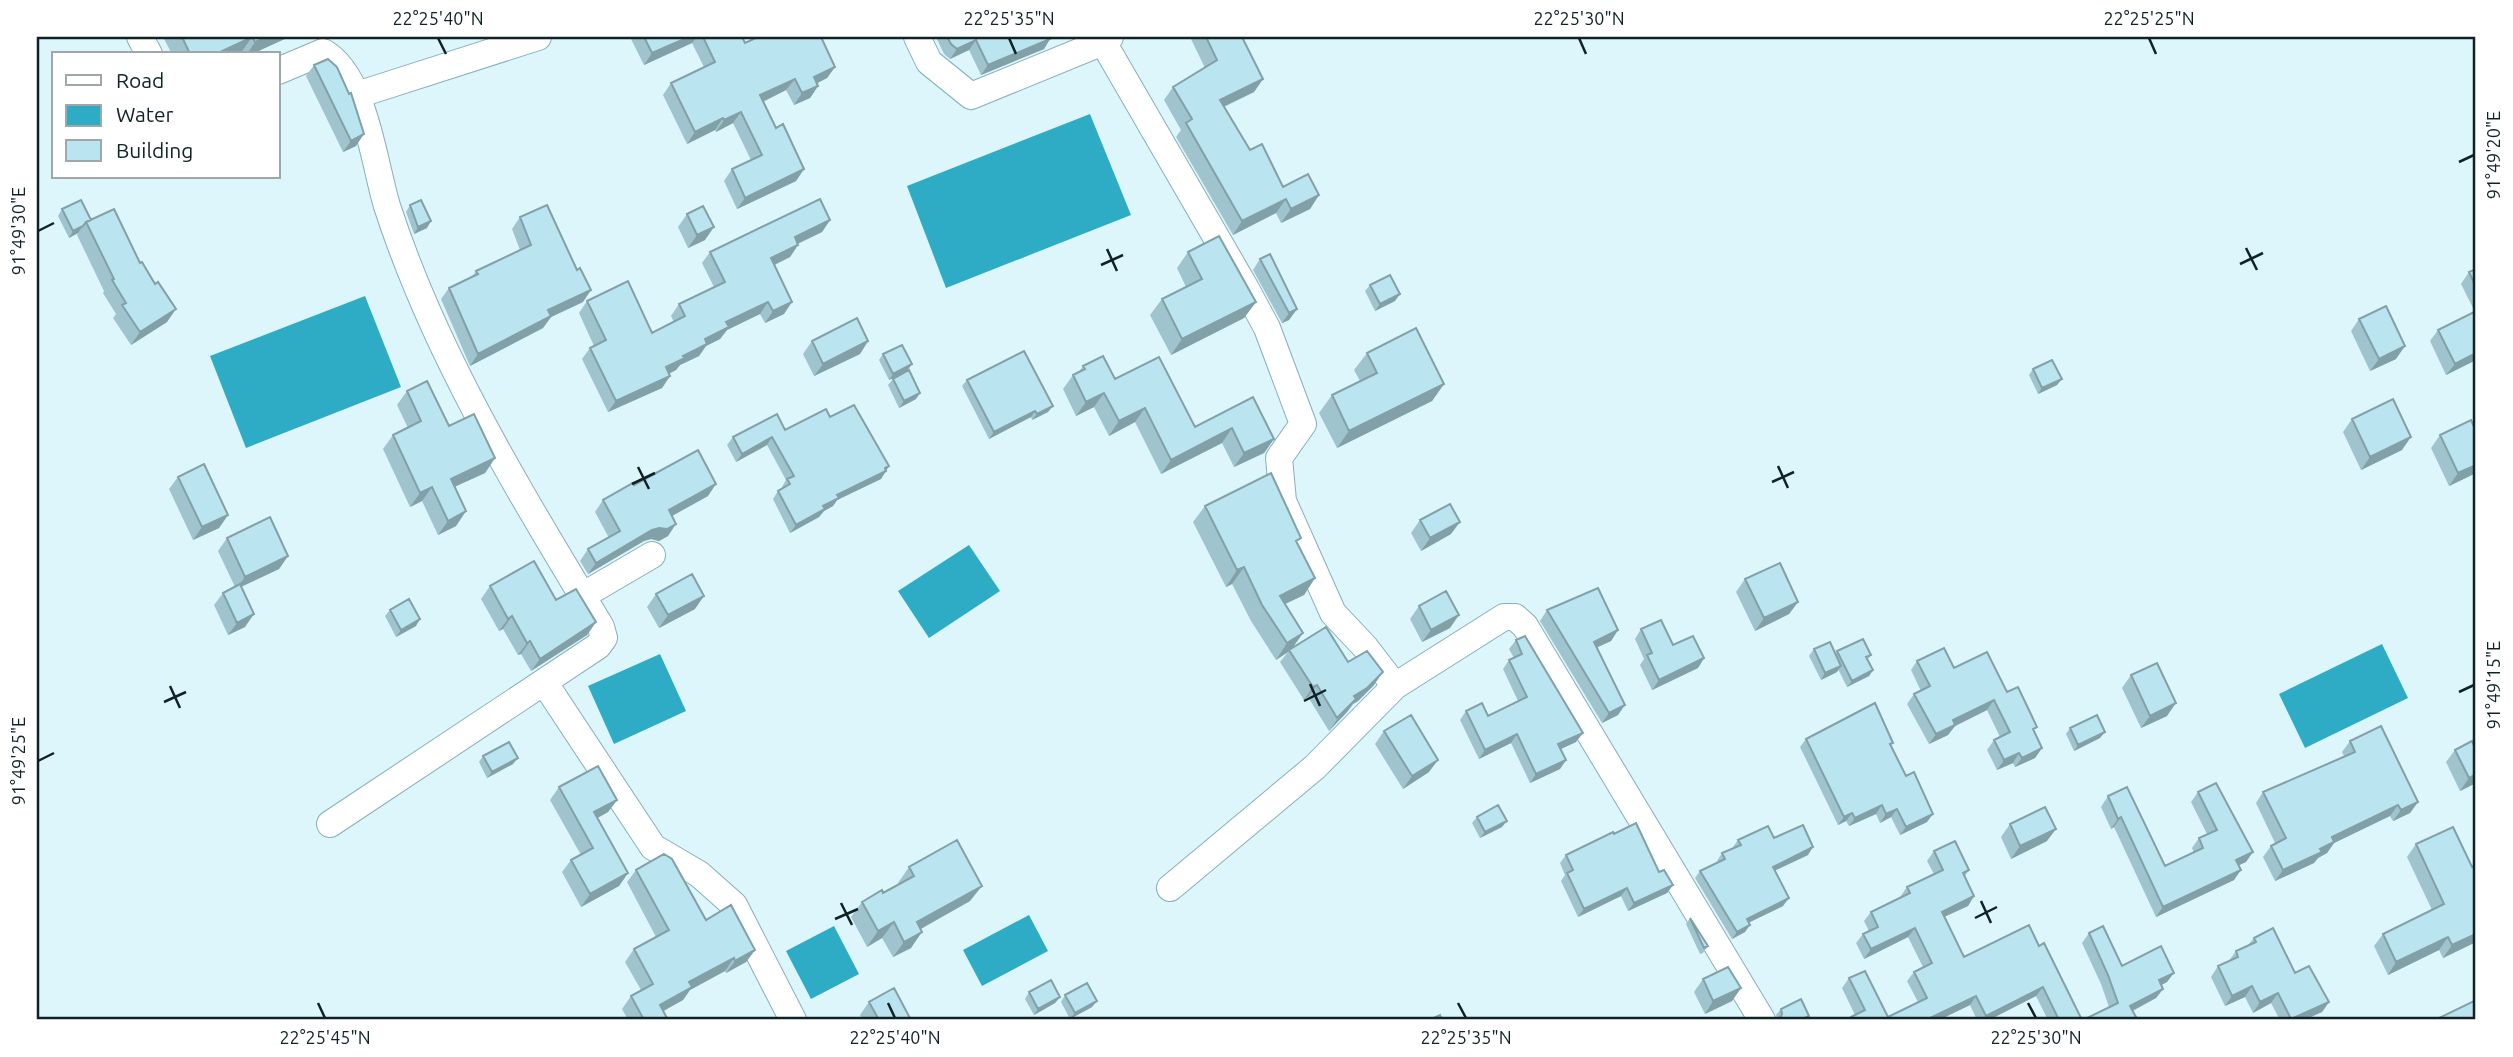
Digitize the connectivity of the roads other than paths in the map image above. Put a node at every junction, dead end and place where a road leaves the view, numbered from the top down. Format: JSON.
{"nodes":[{"id":1,"x":538,"y":37,"type":"edge"},
{"id":2,"x":917,"y":37,"type":"edge"},
{"id":3,"x":1106,"y":40,"type":"edge"},
{"id":4,"x":280,"y":70,"type":"edge"},
{"id":5,"x":357,"y":95,"type":"junction"},
{"id":6,"x":652,"y":555,"type":"dead end"},
{"id":7,"x":582,"y":596,"type":"junction"},
{"id":8,"x":544,"y":682,"type":"junction"},
{"id":9,"x":1395,"y":686,"type":"junction"},
{"id":10,"x":330,"y":824,"type":"dead end"},
{"id":11,"x":1170,"y":888,"type":"dead end"},
{"id":12,"x":793,"y":1020,"type":"edge"},
{"id":13,"x":1762,"y":1020,"type":"edge"}],
"edges":[{"from":1,"to":5,"type":"street"},
{"from":2,"to":3,"type":"street"},
{"from":3,"to":9,"type":"street"},
{"from":4,"to":5,"type":"street"},
{"from":5,"to":7,"type":"street"},
{"from":6,"to":7,"type":"street"},
{"from":7,"to":8,"type":"street"},
{"from":8,"to":10,"type":"street"},
{"from":8,"to":12,"type":"street"},
{"from":9,"to":11,"type":"street"},
{"from":9,"to":13,"type":"street"}]}
